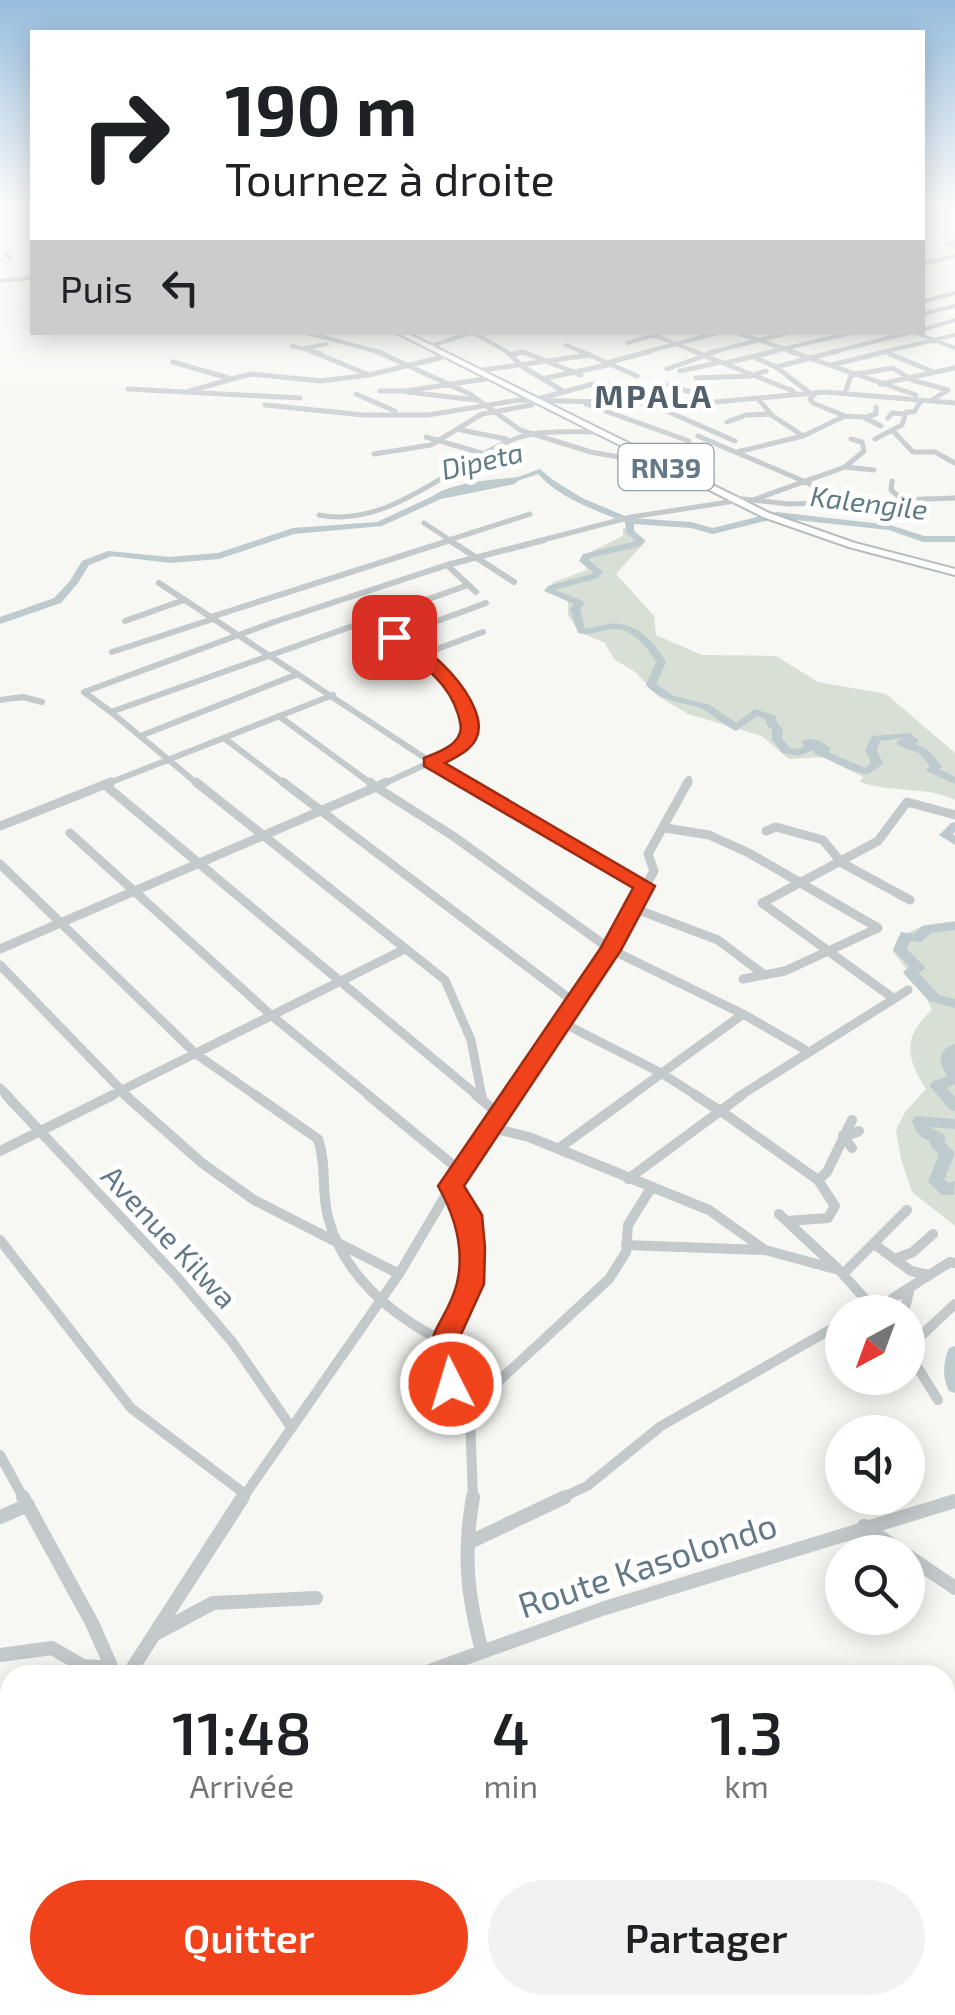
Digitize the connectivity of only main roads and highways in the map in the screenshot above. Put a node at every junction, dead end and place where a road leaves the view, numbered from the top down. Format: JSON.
{"nodes":[{"id":1,"x":404,"y":335,"type":"edge"},
{"id":2,"x":955,"y":572,"type":"edge"}],
"edges":[{"from":1,"to":2,"type":"highway","number":"RN39"}]}
